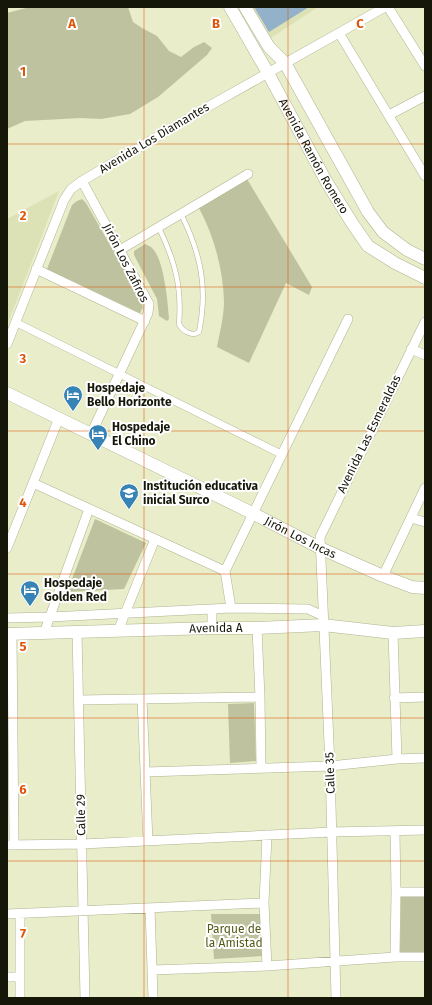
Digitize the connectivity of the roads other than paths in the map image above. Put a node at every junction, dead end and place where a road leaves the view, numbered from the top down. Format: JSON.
{"nodes":[{"id":1,"x":230,"y":7,"type":"edge"},
{"id":2,"x":245,"y":7,"type":"edge"},
{"id":3,"x":385,"y":7,"type":"edge"},
{"id":4,"x":388,"y":7,"type":"edge"},
{"id":5,"x":339,"y":33,"type":"junction"},
{"id":6,"x":285,"y":63,"type":"junction"},
{"id":7,"x":425,"y":66,"type":"edge"},
{"id":8,"x":268,"y":73,"type":"junction"},
{"id":9,"x":425,"y":96,"type":"edge"},
{"id":10,"x":389,"y":115,"type":"junction"},
{"id":11,"x":248,"y":174,"type":"dead end"},
{"id":12,"x":425,"y":176,"type":"edge"},
{"id":13,"x":82,"y":181,"type":"junction"},
{"id":14,"x":181,"y":214,"type":"junction"},
{"id":15,"x":159,"y":228,"type":"junction"},
{"id":16,"x":120,"y":250,"type":"junction"},
{"id":17,"x":425,"y":259,"type":"edge"},
{"id":18,"x":36,"y":269,"type":"junction"},
{"id":19,"x":425,"y":278,"type":"edge"},
{"id":20,"x":348,"y":319,"type":"dead end"},
{"id":21,"x":145,"y":321,"type":"junction"},
{"id":22,"x":15,"y":322,"type":"junction"},
{"id":23,"x":425,"y":322,"type":"edge"},
{"id":24,"x":7,"y":344,"type":"edge"},
{"id":25,"x":411,"y":349,"type":"junction"},
{"id":26,"x":425,"y":355,"type":"edge"},
{"id":27,"x":119,"y":374,"type":"junction"},
{"id":28,"x":7,"y":393,"type":"edge"},
{"id":29,"x":59,"y":418,"type":"junction"},
{"id":30,"x":91,"y":434,"type":"junction"},
{"id":31,"x":281,"y":454,"type":"junction"},
{"id":32,"x":33,"y":483,"type":"junction"},
{"id":33,"x":425,"y":488,"type":"edge"},
{"id":34,"x":89,"y":509,"type":"junction"},
{"id":35,"x":252,"y":513,"type":"junction"},
{"id":36,"x":411,"y":518,"type":"junction"},
{"id":37,"x":425,"y":522,"type":"edge"},
{"id":38,"x":155,"y":539,"type":"junction"},
{"id":39,"x":7,"y":548,"type":"edge"},
{"id":40,"x":320,"y":548,"type":"junction"},
{"id":41,"x":225,"y":571,"type":"junction"},
{"id":42,"x":383,"y":576,"type":"junction"},
{"id":43,"x":425,"y":588,"type":"edge"},
{"id":44,"x":212,"y":608,"type":"junction"},
{"id":45,"x":231,"y":608,"type":"junction"},
{"id":46,"x":125,"y":612,"type":"junction"},
{"id":47,"x":50,"y":617,"type":"junction"},
{"id":48,"x":7,"y":618,"type":"edge"},
{"id":49,"x":323,"y":621,"type":"junction"},
{"id":50,"x":212,"y":628,"type":"junction"},
{"id":51,"x":256,"y":628,"type":"junction"},
{"id":52,"x":118,"y":631,"type":"junction"},
{"id":53,"x":425,"y":631,"type":"edge"},
{"id":54,"x":77,"y":632,"type":"junction"},
{"id":55,"x":44,"y":633,"type":"junction"},
{"id":56,"x":392,"y":633,"type":"junction"},
{"id":57,"x":10,"y":634,"type":"edge"},
{"id":58,"x":260,"y":697,"type":"junction"},
{"id":59,"x":394,"y":698,"type":"junction"},
{"id":60,"x":425,"y":698,"type":"edge"},
{"id":61,"x":142,"y":699,"type":"junction"},
{"id":62,"x":79,"y":700,"type":"junction"},
{"id":63,"x":425,"y":758,"type":"edge"},
{"id":64,"x":397,"y":759,"type":"junction"},
{"id":65,"x":330,"y":766,"type":"junction"},
{"id":66,"x":261,"y":768,"type":"junction"},
{"id":67,"x":146,"y":772,"type":"junction"},
{"id":68,"x":395,"y":830,"type":"junction"},
{"id":69,"x":425,"y":830,"type":"edge"},
{"id":70,"x":332,"y":832,"type":"junction"},
{"id":71,"x":267,"y":835,"type":"junction"},
{"id":72,"x":148,"y":841,"type":"junction"},
{"id":73,"x":10,"y":844,"type":"edge"},
{"id":74,"x":82,"y":844,"type":"junction"},
{"id":75,"x":396,"y":892,"type":"junction"},
{"id":76,"x":425,"y":892,"type":"edge"},
{"id":77,"x":264,"y":903,"type":"junction"},
{"id":78,"x":150,"y":908,"type":"junction"},
{"id":79,"x":83,"y":911,"type":"junction"},
{"id":80,"x":7,"y":914,"type":"edge"},
{"id":81,"x":20,"y":914,"type":"junction"},
{"id":82,"x":395,"y":957,"type":"junction"},
{"id":83,"x":425,"y":958,"type":"edge"},
{"id":84,"x":335,"y":961,"type":"junction"},
{"id":85,"x":267,"y":966,"type":"junction"},
{"id":86,"x":152,"y":970,"type":"junction"},
{"id":87,"x":7,"y":977,"type":"edge"},
{"id":88,"x":20,"y":977,"type":"junction"},
{"id":89,"x":20,"y":998,"type":"edge"},
{"id":90,"x":85,"y":998,"type":"edge"},
{"id":91,"x":153,"y":998,"type":"edge"},
{"id":92,"x":336,"y":998,"type":"edge"}],
"edges":[{"from":1,"to":8,"type":"street","name":"Avenida Ramón Romero"},
{"from":2,"to":6,"type":"street","name":"Avenida Ramón Romero"},
{"from":3,"to":5,"type":"street","name":"Avenida Los Diamantes"},
{"from":4,"to":7,"type":"street"},
{"from":5,"to":6,"type":"street","name":"Avenida Los Diamantes"},
{"from":5,"to":10,"type":"street"},
{"from":6,"to":8,"type":"street","name":"Avenida Los Diamantes"},
{"from":6,"to":17,"type":"street","name":"Avenida Ramón Romero"},
{"from":8,"to":13,"type":"street","name":"Avenida Los Diamantes"},
{"from":8,"to":19,"type":"street","name":"Avenida Ramón Romero"},
{"from":9,"to":10,"type":"street"},
{"from":10,"to":12,"type":"street"},
{"from":11,"to":14,"type":"street"},
{"from":13,"to":16,"type":"street","name":"Jirón Los Zafiros"},
{"from":13,"to":18,"type":"street","name":"Avenida Los Diamantes"},
{"from":14,"to":15,"type":"street"},
{"from":14,"to":15,"type":"lane"},
{"from":15,"to":16,"type":"street"},
{"from":16,"to":21,"type":"street","name":"Jirón Los Zafiros"},
{"from":18,"to":21,"type":"street"},
{"from":18,"to":22,"type":"street","name":"Avenida Los Diamantes"},
{"from":20,"to":31,"type":"street"},
{"from":21,"to":27,"type":"street","name":"Jirón Los Zafiros"},
{"from":22,"to":24,"type":"street","name":"Avenida Los Diamantes"},
{"from":22,"to":27,"type":"street"},
{"from":23,"to":25,"type":"street","name":"Avenida Las Esmeraldas"},
{"from":25,"to":26,"type":"street"},
{"from":25,"to":40,"type":"street","name":"Avenida Las Esmeraldas"},
{"from":27,"to":30,"type":"street","name":"Jirón Los Zafiros"},
{"from":27,"to":31,"type":"street"},
{"from":28,"to":29,"type":"street","name":"Jirón Los Incas"},
{"from":29,"to":30,"type":"street","name":"Jirón Los Incas"},
{"from":29,"to":32,"type":"street"},
{"from":30,"to":35,"type":"street","name":"Jirón Los Incas"},
{"from":31,"to":35,"type":"street"},
{"from":32,"to":34,"type":"street"},
{"from":32,"to":39,"type":"street"},
{"from":33,"to":36,"type":"street"},
{"from":34,"to":38,"type":"street"},
{"from":34,"to":47,"type":"street"},
{"from":35,"to":40,"type":"street","name":"Jirón Los Incas"},
{"from":35,"to":41,"type":"street"},
{"from":36,"to":37,"type":"street"},
{"from":36,"to":42,"type":"street"},
{"from":38,"to":41,"type":"street"},
{"from":38,"to":46,"type":"street"},
{"from":40,"to":42,"type":"street","name":"Jirón Los Incas"},
{"from":40,"to":49,"type":"street","name":"Calle 35"},
{"from":41,"to":45,"type":"street"},
{"from":42,"to":43,"type":"street","name":"Jirón Los Incas"},
{"from":44,"to":45,"type":"street"},
{"from":44,"to":46,"type":"street"},
{"from":44,"to":50,"type":"street"},
{"from":45,"to":49,"type":"street"},
{"from":46,"to":47,"type":"street"},
{"from":46,"to":52,"type":"street"},
{"from":47,"to":48,"type":"street"},
{"from":47,"to":55,"type":"street"},
{"from":49,"to":51,"type":"street","name":"Avenida A"},
{"from":49,"to":56,"type":"street","name":"Avenida A"},
{"from":49,"to":65,"type":"street","name":"Calle 35"},
{"from":50,"to":51,"type":"street","name":"Avenida A"},
{"from":50,"to":52,"type":"street","name":"Avenida A"},
{"from":51,"to":58,"type":"street"},
{"from":52,"to":54,"type":"street","name":"Avenida A"},
{"from":53,"to":56,"type":"street","name":"Avenida A"},
{"from":54,"to":55,"type":"street","name":"Avenida A"},
{"from":54,"to":62,"type":"street","name":"Calle 29"},
{"from":55,"to":57,"type":"street","name":"Avenida A"},
{"from":56,"to":59,"type":"street"},
{"from":57,"to":73,"type":"street"},
{"from":58,"to":61,"type":"street"},
{"from":58,"to":66,"type":"street"},
{"from":59,"to":60,"type":"street"},
{"from":59,"to":64,"type":"street"},
{"from":61,"to":62,"type":"street"},
{"from":61,"to":67,"type":"street"},
{"from":62,"to":74,"type":"street","name":"Calle 29"},
{"from":63,"to":64,"type":"street"},
{"from":64,"to":65,"type":"street"},
{"from":65,"to":66,"type":"street"},
{"from":65,"to":70,"type":"street","name":"Calle 35"},
{"from":66,"to":67,"type":"street"},
{"from":67,"to":72,"type":"street"},
{"from":68,"to":69,"type":"street"},
{"from":68,"to":70,"type":"street"},
{"from":68,"to":75,"type":"street"},
{"from":70,"to":71,"type":"street"},
{"from":70,"to":84,"type":"street","name":"Calle 35"},
{"from":71,"to":72,"type":"street"},
{"from":71,"to":77,"type":"street"},
{"from":72,"to":74,"type":"street"},
{"from":73,"to":74,"type":"street"},
{"from":74,"to":79,"type":"street","name":"Calle 29"},
{"from":75,"to":76,"type":"street"},
{"from":75,"to":82,"type":"street"},
{"from":77,"to":78,"type":"street"},
{"from":77,"to":85,"type":"street"},
{"from":78,"to":79,"type":"street"},
{"from":78,"to":86,"type":"street"},
{"from":79,"to":81,"type":"street"},
{"from":79,"to":90,"type":"street","name":"Calle 29"},
{"from":80,"to":81,"type":"street"},
{"from":81,"to":88,"type":"street"},
{"from":82,"to":83,"type":"street"},
{"from":82,"to":84,"type":"street"},
{"from":84,"to":85,"type":"street"},
{"from":84,"to":92,"type":"street","name":"Calle 35"},
{"from":85,"to":86,"type":"street"},
{"from":86,"to":91,"type":"street"},
{"from":87,"to":88,"type":"street"},
{"from":88,"to":89,"type":"street"}]}
